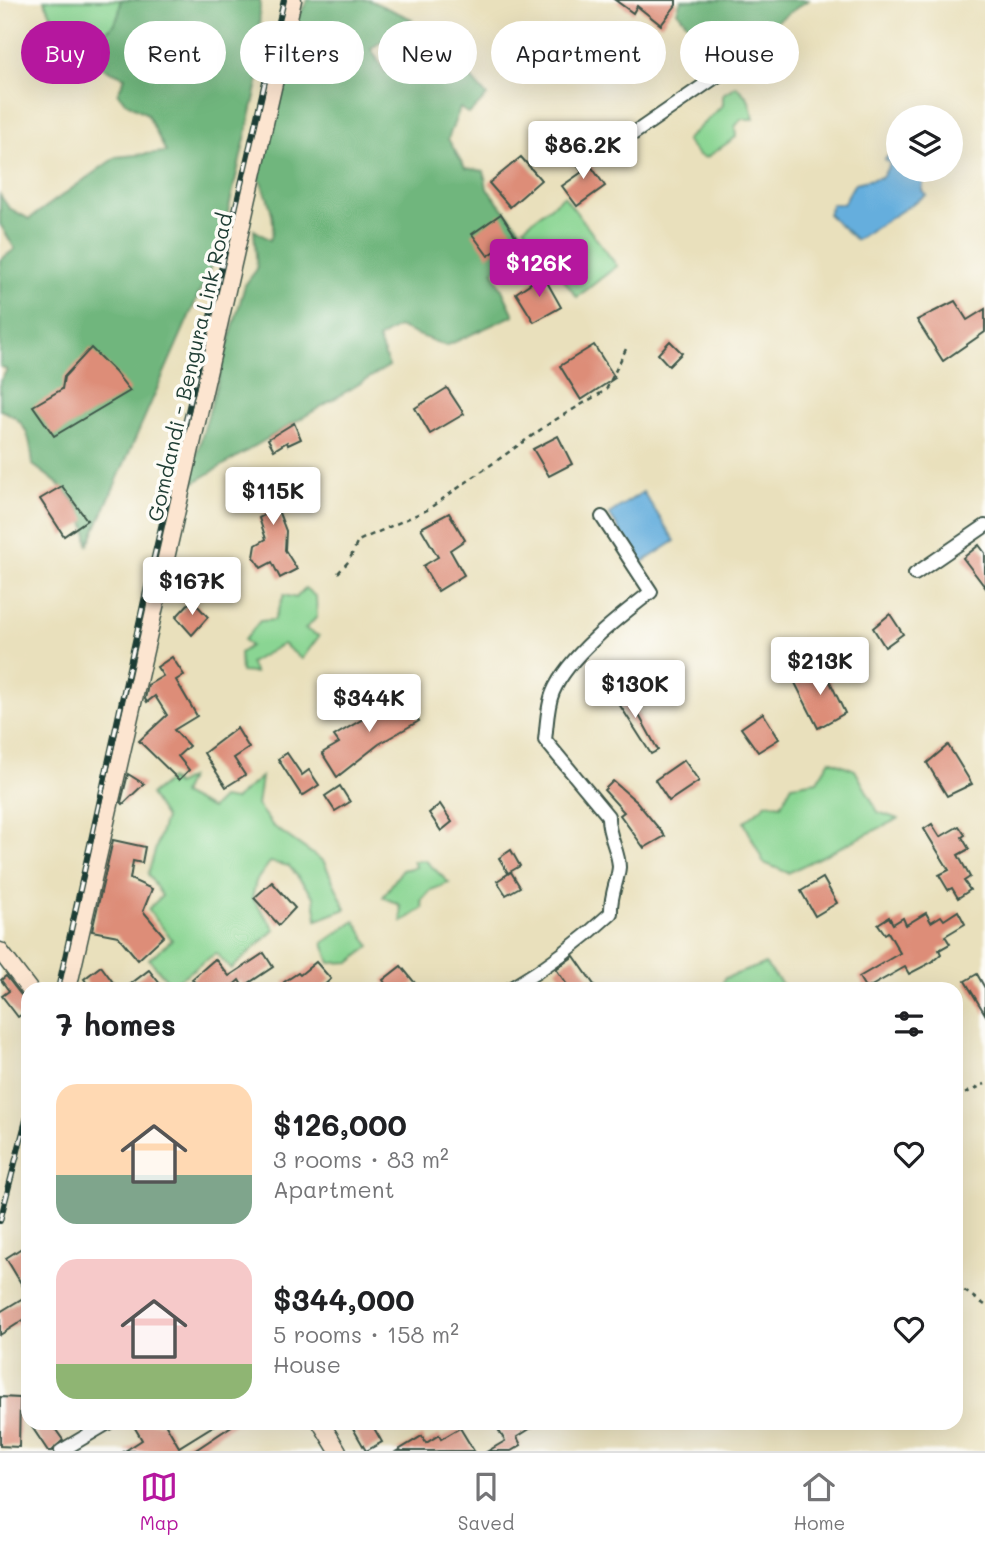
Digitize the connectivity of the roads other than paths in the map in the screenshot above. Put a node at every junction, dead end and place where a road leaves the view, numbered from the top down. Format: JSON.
{"nodes":[{"id":1,"x":293,"y":0,"type":"edge"},
{"id":2,"x":706,"y":84,"type":"edge"},
{"id":3,"x":627,"y":138,"type":"dead end"},
{"id":4,"x":602,"y":517,"type":"dead end"},
{"id":5,"x":985,"y":526,"type":"edge"},
{"id":6,"x":915,"y":574,"type":"dead end"},
{"id":7,"x":0,"y":951,"type":"edge"},
{"id":8,"x":24,"y":982,"type":"edge"},
{"id":9,"x":70,"y":982,"type":"edge"},
{"id":10,"x":522,"y":982,"type":"edge"},
{"id":11,"x":96,"y":1430,"type":"edge"},
{"id":12,"x":325,"y":1430,"type":"edge"},
{"id":13,"x":61,"y":1451,"type":"edge"},
{"id":14,"x":338,"y":1451,"type":"edge"}],
"edges":[{"from":1,"to":9,"type":"main road","name":"Gomdandi - Bengura Link Road"},
{"from":2,"to":3,"type":"street"},
{"from":4,"to":10,"type":"street"},
{"from":5,"to":6,"type":"street"},
{"from":7,"to":8,"type":"main road"},
{"from":11,"to":13,"type":"street"},
{"from":12,"to":14,"type":"main road"}]}
